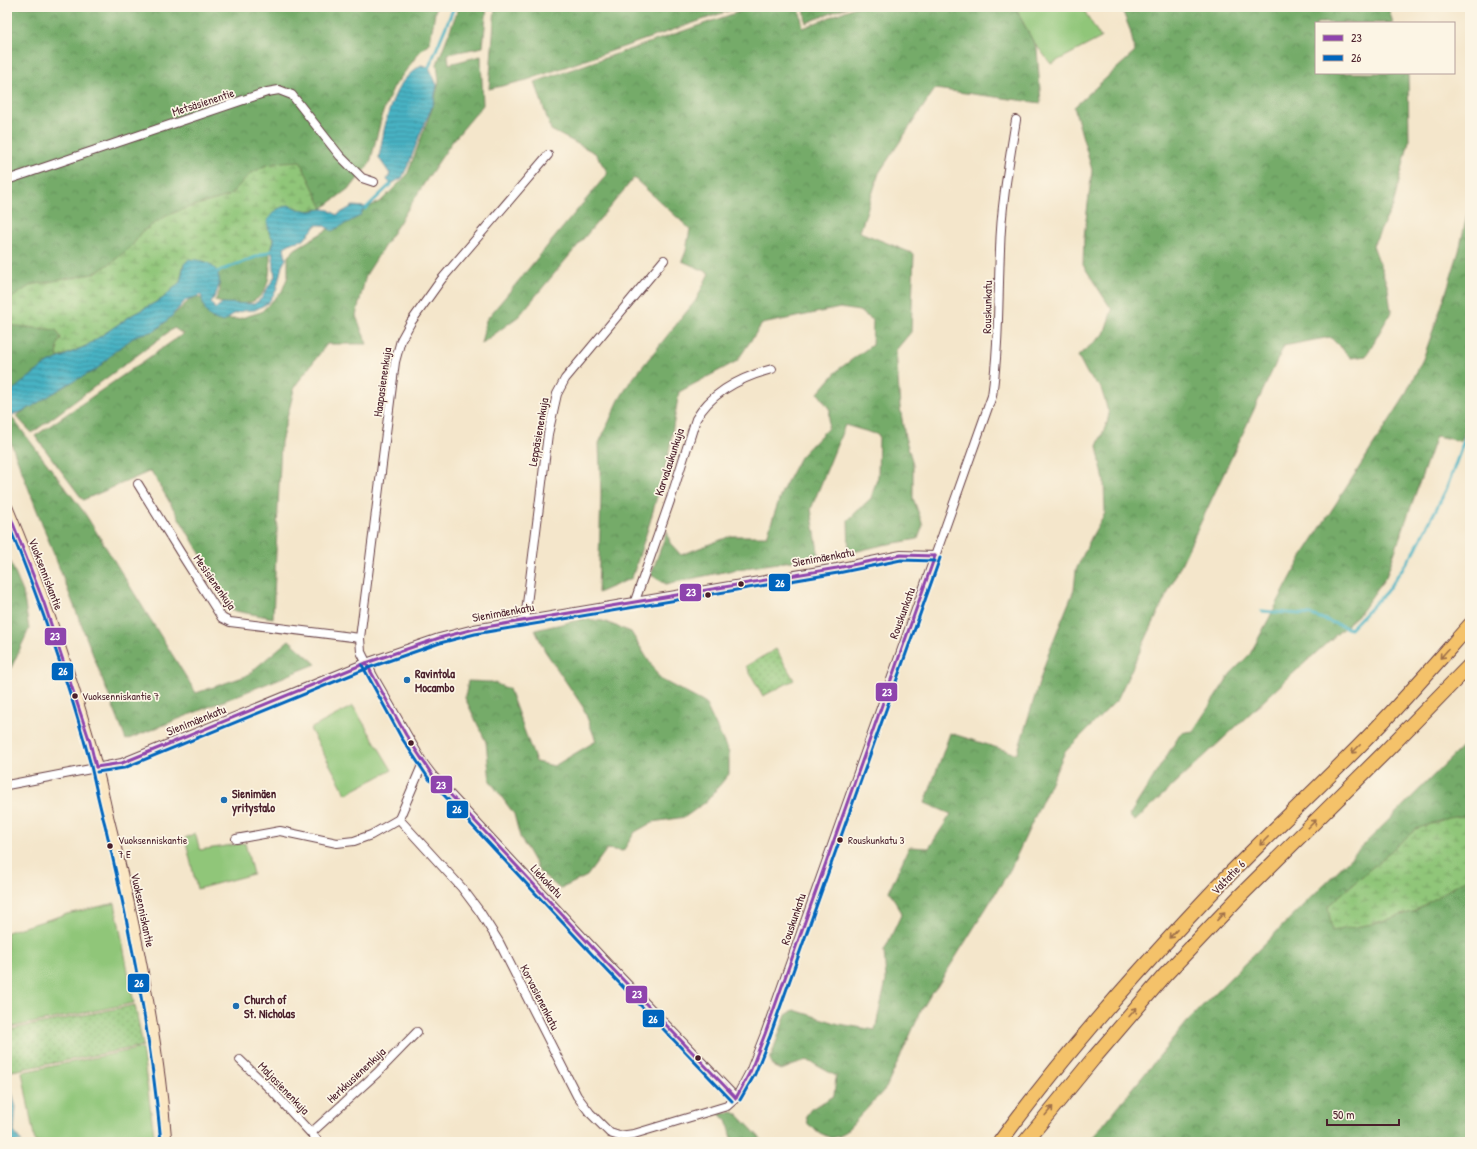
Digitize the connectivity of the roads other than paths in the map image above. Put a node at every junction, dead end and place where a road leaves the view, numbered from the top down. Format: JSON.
{"nodes":[{"id":1,"x":1016,"y":120,"type":"dead end"},
{"id":2,"x":548,"y":155,"type":"dead end"},
{"id":3,"x":7,"y":180,"type":"edge"},
{"id":4,"x":374,"y":182,"type":"dead end"},
{"id":5,"x":664,"y":260,"type":"dead end"},
{"id":6,"x":772,"y":369,"type":"dead end"},
{"id":7,"x":138,"y":484,"type":"dead end"},
{"id":8,"x":7,"y":508,"type":"edge"},
{"id":9,"x":935,"y":556,"type":"junction"},
{"id":10,"x":635,"y":601,"type":"junction"},
{"id":11,"x":525,"y":620,"type":"junction"},
{"id":12,"x":1470,"y":625,"type":"edge"},
{"id":13,"x":360,"y":638,"type":"junction"},
{"id":14,"x":366,"y":663,"type":"junction"},
{"id":15,"x":1470,"y":665,"type":"edge"},
{"id":16,"x":424,"y":763,"type":"junction"},
{"id":17,"x":96,"y":767,"type":"junction"},
{"id":18,"x":7,"y":785,"type":"edge"},
{"id":19,"x":399,"y":819,"type":"junction"},
{"id":20,"x":236,"y":839,"type":"dead end"},
{"id":21,"x":417,"y":1032,"type":"dead end"},
{"id":22,"x":240,"y":1060,"type":"dead end"},
{"id":23,"x":736,"y":1098,"type":"junction"},
{"id":24,"x":311,"y":1133,"type":"junction"},
{"id":25,"x":166,"y":1142,"type":"edge"},
{"id":26,"x":319,"y":1142,"type":"edge"},
{"id":27,"x":1000,"y":1142,"type":"edge"},
{"id":28,"x":1025,"y":1142,"type":"edge"}],
"edges":[{"from":1,"to":9,"type":"street","name":"Rouskunkatu"},
{"from":2,"to":13,"type":"street","name":"Haapasienenkuja"},
{"from":3,"to":4,"type":"street","name":"Metsäsienentie"},
{"from":5,"to":11,"type":"street","name":"Leppäsienenkuja"},
{"from":6,"to":10,"type":"street","name":"Karvalaukunkuja"},
{"from":7,"to":13,"type":"street","name":"Mesisienenkuja"},
{"from":8,"to":17,"type":"street","name":"Vuoksenniskantie"},
{"from":9,"to":10,"type":"street","name":"Sienimäenkatu"},
{"from":9,"to":23,"type":"street","name":"Rouskunkatu"},
{"from":10,"to":11,"type":"street","name":"Sienimäenkatu"},
{"from":11,"to":14,"type":"street","name":"Sienimäenkatu"},
{"from":12,"to":27,"type":"highway","name":"Valtatie 6","one_way":true},
{"from":13,"to":14,"type":"street","name":"Haapasienenkuja"},
{"from":14,"to":16,"type":"street","name":"Liekokatu"},
{"from":14,"to":17,"type":"street","name":"Sienimäenkatu"},
{"from":28,"to":15,"type":"highway","name":"Valtatie 6","one_way":true},
{"from":16,"to":19,"type":"street"},
{"from":16,"to":23,"type":"street","name":"Liekokatu"},
{"from":17,"to":18,"type":"street","name":"Sienimäenkatu"},
{"from":17,"to":25,"type":"street","name":"Vuoksenniskantie"},
{"from":19,"to":20,"type":"street"},
{"from":19,"to":23,"type":"street","name":"Korvasienenkatu"},
{"from":21,"to":24,"type":"street","name":"Herkkusienenkuja"},
{"from":22,"to":24,"type":"street","name":"Maljasienenkuja"},
{"from":24,"to":26,"type":"street","name":"Maljasienenkuja"}]}
